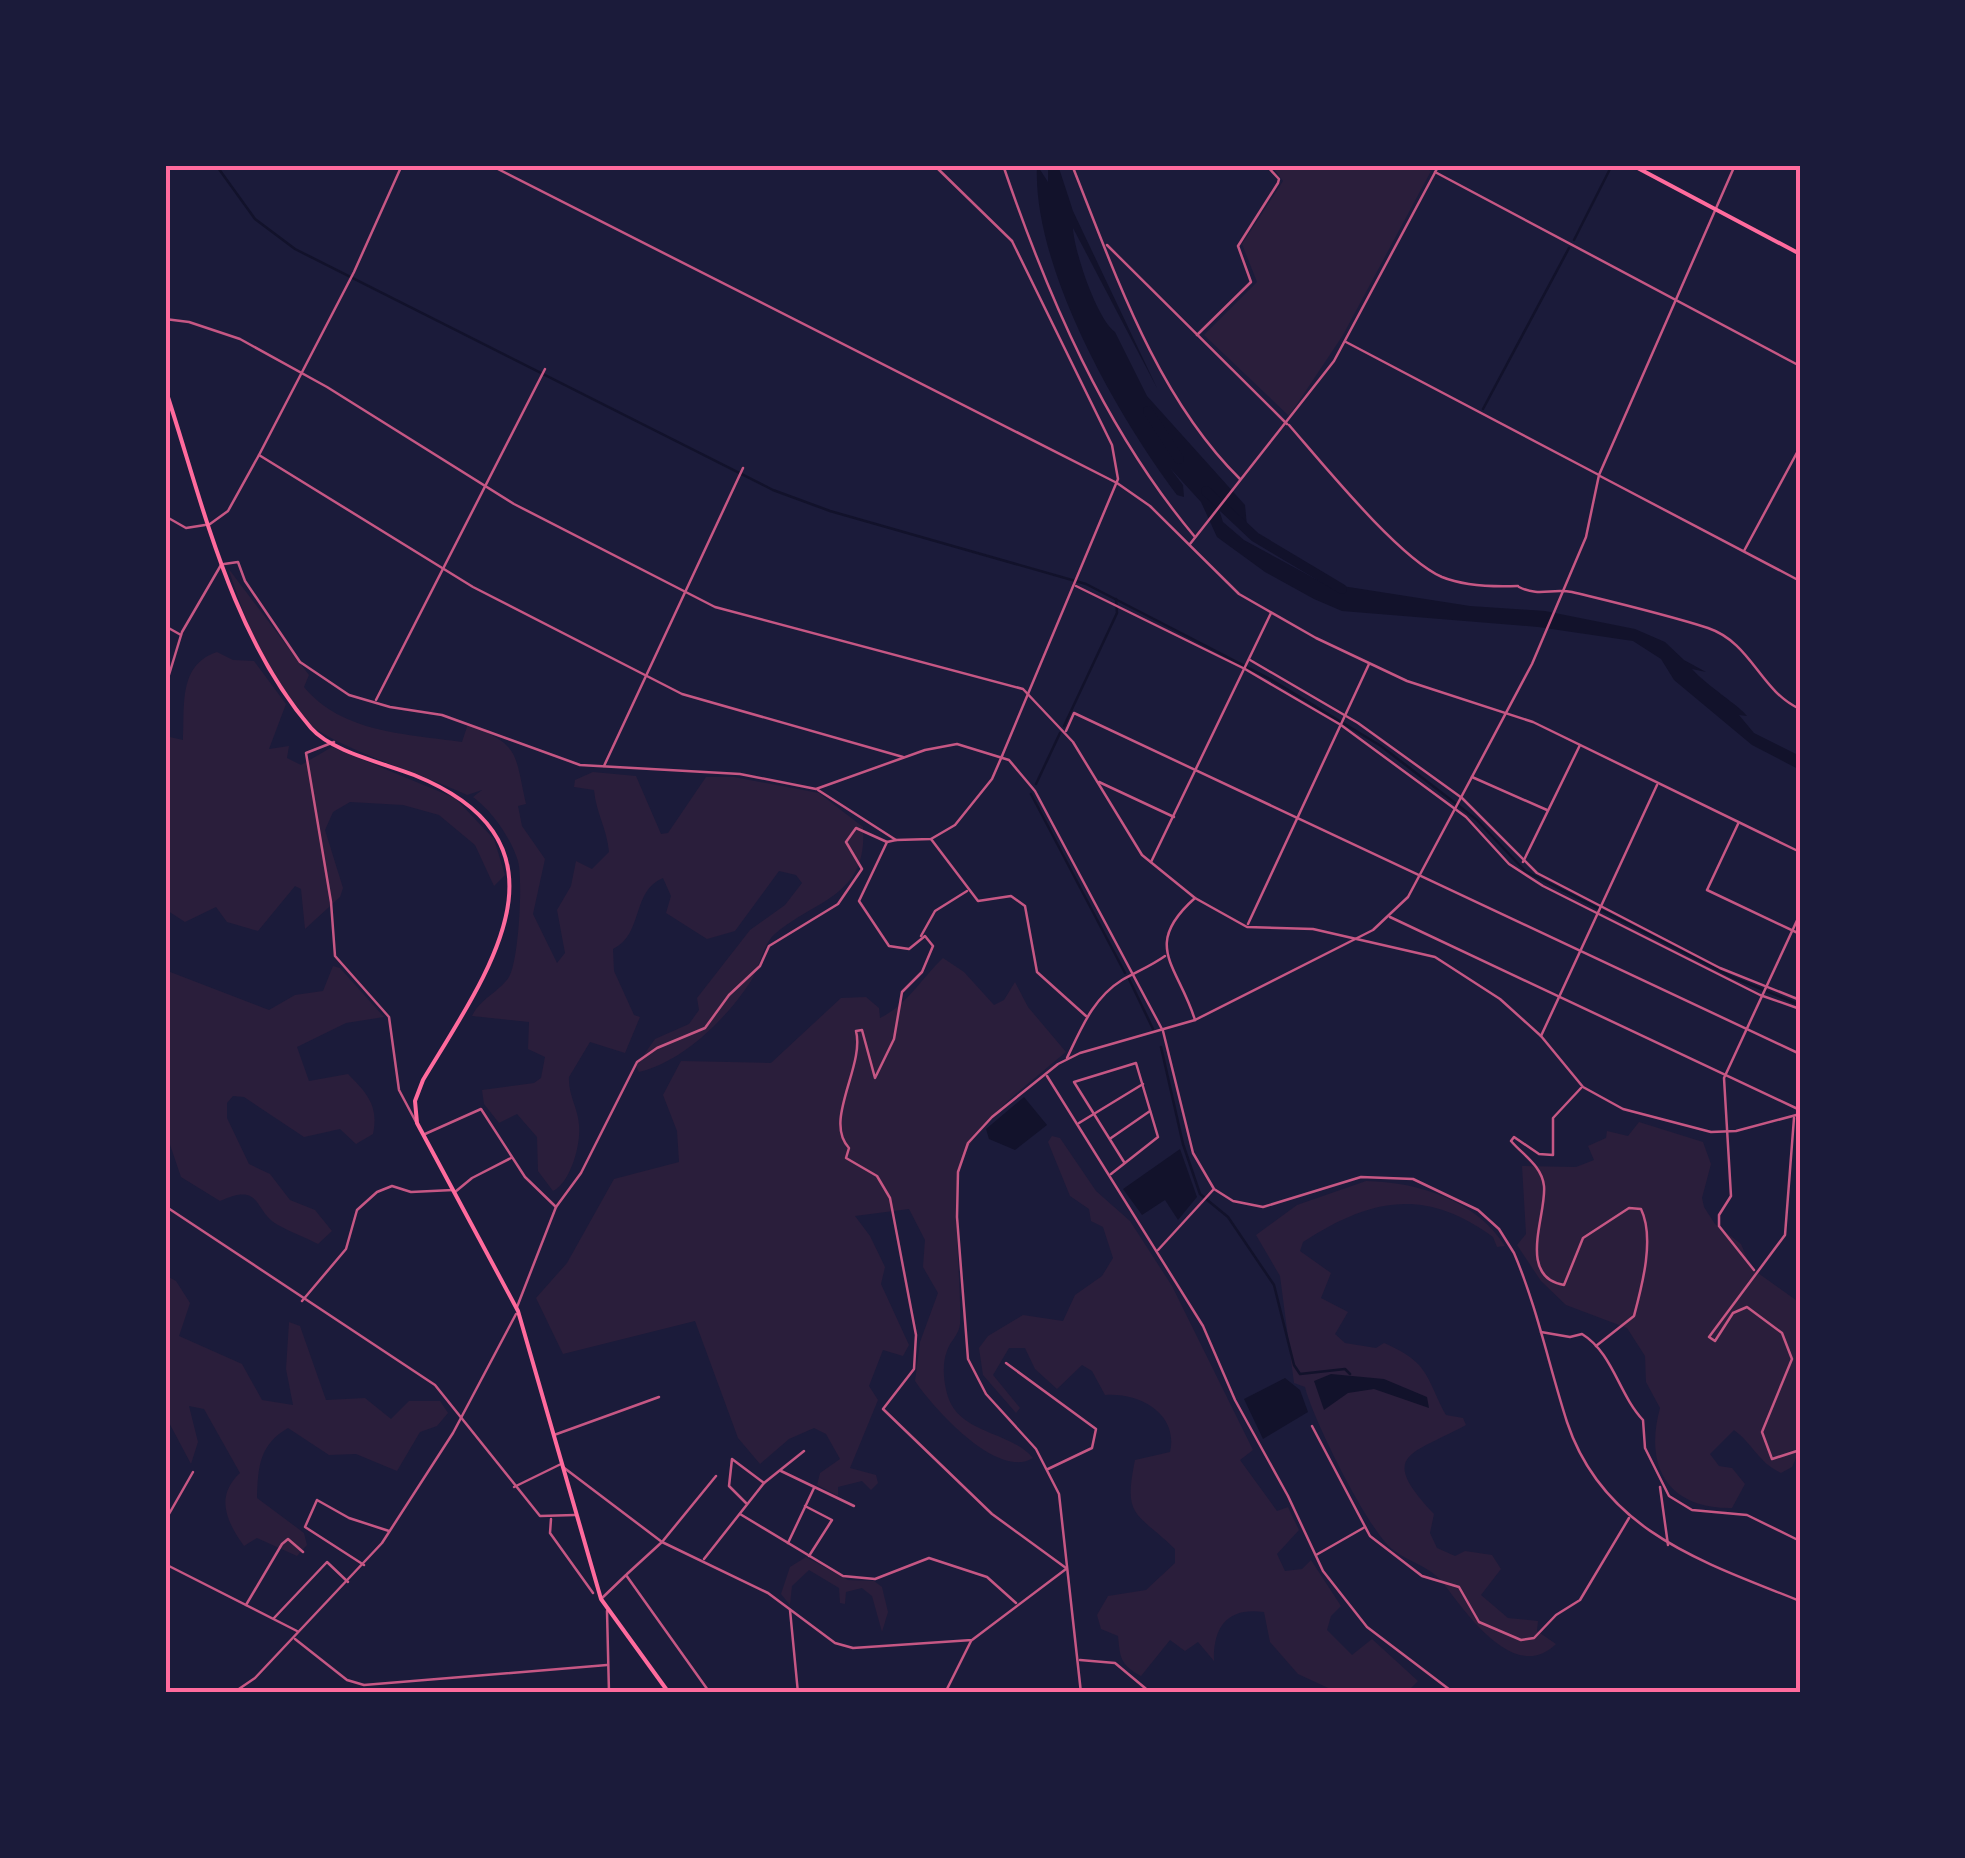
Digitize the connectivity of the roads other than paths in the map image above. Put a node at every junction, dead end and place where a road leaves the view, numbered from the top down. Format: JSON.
{"nodes":[{"id":1,"x":402,"y":165,"type":"edge"},
{"id":2,"x":490,"y":165,"type":"edge"},
{"id":3,"x":934,"y":165,"type":"edge"},
{"id":4,"x":1003,"y":165,"type":"edge"},
{"id":5,"x":1072,"y":165,"type":"edge"},
{"id":6,"x":1266,"y":165,"type":"edge"},
{"id":7,"x":1439,"y":165,"type":"edge"},
{"id":8,"x":1632,"y":165,"type":"edge"},
{"id":9,"x":1735,"y":165,"type":"edge"},
{"id":10,"x":1436,"y":172,"type":"junction"},
{"id":11,"x":1714,"y":208,"type":"junction"},
{"id":12,"x":1104,"y":244,"type":"junction"},
{"id":13,"x":1800,"y":254,"type":"edge"},
{"id":14,"x":1676,"y":300,"type":"junction"},
{"id":15,"x":165,"y":319,"type":"edge"},
{"id":16,"x":1196,"y":334,"type":"junction"},
{"id":17,"x":1345,"y":342,"type":"junction"},
{"id":18,"x":1800,"y":366,"type":"edge"},
{"id":19,"x":545,"y":369,"type":"dead end"},
{"id":20,"x":301,"y":374,"type":"junction"},
{"id":21,"x":165,"y":388,"type":"edge"},
{"id":22,"x":1287,"y":424,"type":"junction"},
{"id":23,"x":1800,"y":447,"type":"edge"},
{"id":24,"x":259,"y":454,"type":"junction"},
{"id":25,"x":743,"y":468,"type":"dead end"},
{"id":26,"x":1599,"y":475,"type":"junction"},
{"id":27,"x":1241,"y":481,"type":"junction"},
{"id":28,"x":1117,"y":483,"type":"junction"},
{"id":29,"x":484,"y":485,"type":"junction"},
{"id":30,"x":165,"y":516,"type":"edge"},
{"id":31,"x":210,"y":524,"type":"junction"},
{"id":32,"x":1196,"y":535,"type":"junction"},
{"id":33,"x":1189,"y":545,"type":"junction"},
{"id":34,"x":1744,"y":551,"type":"junction"},
{"id":35,"x":223,"y":564,"type":"junction"},
{"id":36,"x":443,"y":568,"type":"junction"},
{"id":37,"x":1800,"y":581,"type":"edge"},
{"id":38,"x":1075,"y":584,"type":"junction"},
{"id":39,"x":1562,"y":591,"type":"junction"},
{"id":40,"x":686,"y":592,"type":"junction"},
{"id":41,"x":1271,"y":613,"type":"junction"},
{"id":42,"x":165,"y":626,"type":"edge"},
{"id":43,"x":181,"y":636,"type":"junction"},
{"id":44,"x":1250,"y":660,"type":"junction"},
{"id":45,"x":1370,"y":662,"type":"junction"},
{"id":46,"x":1245,"y":669,"type":"junction"},
{"id":47,"x":647,"y":676,"type":"junction"},
{"id":48,"x":165,"y":688,"type":"edge"},
{"id":49,"x":1028,"y":695,"type":"junction"},
{"id":50,"x":376,"y":702,"type":"junction"},
{"id":51,"x":1800,"y":709,"type":"edge"},
{"id":52,"x":1505,"y":714,"type":"junction"},
{"id":53,"x":1344,"y":717,"type":"junction"},
{"id":54,"x":1341,"y":724,"type":"junction"},
{"id":55,"x":1065,"y":733,"type":"junction"},
{"id":56,"x":334,"y":742,"type":"junction"},
{"id":57,"x":1580,"y":745,"type":"junction"},
{"id":58,"x":1002,"y":756,"type":"junction"},
{"id":59,"x":905,"y":758,"type":"junction"},
{"id":60,"x":603,"y":768,"type":"junction"},
{"id":61,"x":1198,"y":771,"type":"junction"},
{"id":62,"x":1472,"y":777,"type":"junction"},
{"id":63,"x":1096,"y":780,"type":"junction"},
{"id":64,"x":1658,"y":784,"type":"junction"},
{"id":65,"x":816,"y":789,"type":"junction"},
{"id":66,"x":1461,"y":798,"type":"junction"},
{"id":67,"x":1456,"y":808,"type":"junction"},
{"id":68,"x":1548,"y":811,"type":"junction"},
{"id":69,"x":1175,"y":817,"type":"junction"},
{"id":70,"x":1297,"y":817,"type":"junction"},
{"id":71,"x":1738,"y":824,"type":"junction"},
{"id":72,"x":896,"y":840,"type":"junction"},
{"id":73,"x":931,"y":840,"type":"junction"},
{"id":74,"x":887,"y":842,"type":"junction"},
{"id":75,"x":1800,"y":852,"type":"edge"},
{"id":76,"x":1151,"y":863,"type":"junction"},
{"id":77,"x":1522,"y":863,"type":"junction"},
{"id":78,"x":1420,"y":875,"type":"junction"},
{"id":79,"x":968,"y":890,"type":"junction"},
{"id":80,"x":1194,"y":898,"type":"junction"},
{"id":81,"x":1599,"y":909,"type":"junction"},
{"id":82,"x":1800,"y":914,"type":"edge"},
{"id":83,"x":1390,"y":917,"type":"junction"},
{"id":84,"x":1247,"y":927,"type":"junction"},
{"id":85,"x":1792,"y":930,"type":"junction"},
{"id":86,"x":1800,"y":934,"type":"edge"},
{"id":87,"x":1357,"y":937,"type":"junction"},
{"id":88,"x":920,"y":939,"type":"junction"},
{"id":89,"x":1581,"y":951,"type":"junction"},
{"id":90,"x":1165,"y":956,"type":"junction"},
{"id":91,"x":1134,"y":975,"type":"junction"},
{"id":92,"x":1762,"y":991,"type":"junction"},
{"id":93,"x":1559,"y":996,"type":"junction"},
{"id":94,"x":1800,"y":1000,"type":"edge"},
{"id":95,"x":1800,"y":1009,"type":"edge"},
{"id":96,"x":1086,"y":1016,"type":"junction"},
{"id":97,"x":1196,"y":1020,"type":"junction"},
{"id":98,"x":1746,"y":1028,"type":"junction"},
{"id":99,"x":1164,"y":1031,"type":"junction"},
{"id":100,"x":1541,"y":1036,"type":"junction"},
{"id":101,"x":1800,"y":1054,"type":"edge"},
{"id":102,"x":1067,"y":1060,"type":"junction"},
{"id":103,"x":1045,"y":1074,"type":"junction"},
{"id":104,"x":1725,"y":1074,"type":"junction"},
{"id":105,"x":1144,"y":1084,"type":"junction"},
{"id":106,"x":1583,"y":1087,"type":"junction"},
{"id":107,"x":1151,"y":1110,"type":"junction"},
{"id":108,"x":1800,"y":1112,"type":"edge"},
{"id":109,"x":1094,"y":1113,"type":"junction"},
{"id":110,"x":1794,"y":1116,"type":"junction"},
{"id":111,"x":417,"y":1122,"type":"junction"},
{"id":112,"x":1078,"y":1124,"type":"junction"},
{"id":113,"x":1726,"y":1132,"type":"junction"},
{"id":114,"x":424,"y":1134,"type":"junction"},
{"id":115,"x":1110,"y":1139,"type":"junction"},
{"id":116,"x":512,"y":1158,"type":"junction"},
{"id":117,"x":1124,"y":1162,"type":"junction"},
{"id":118,"x":1110,"y":1176,"type":"junction"},
{"id":119,"x":1214,"y":1189,"type":"junction"},
{"id":120,"x":455,"y":1191,"type":"junction"},
{"id":121,"x":165,"y":1206,"type":"edge"},
{"id":122,"x":556,"y":1207,"type":"junction"},
{"id":123,"x":1157,"y":1251,"type":"junction"},
{"id":124,"x":1755,"y":1271,"type":"junction"},
{"id":125,"x":302,"y":1301,"type":"junction"},
{"id":126,"x":517,"y":1310,"type":"junction"},
{"id":127,"x":1540,"y":1332,"type":"junction"},
{"id":128,"x":1596,"y":1346,"type":"junction"},
{"id":129,"x":1006,"y":1363,"type":"dead end"},
{"id":130,"x":660,"y":1397,"type":"dead end"},
{"id":131,"x":462,"y":1417,"type":"junction"},
{"id":132,"x":1312,"y":1426,"type":"dead end"},
{"id":133,"x":554,"y":1434,"type":"junction"},
{"id":134,"x":1800,"y":1450,"type":"edge"},
{"id":135,"x":804,"y":1451,"type":"dead end"},
{"id":136,"x":563,"y":1466,"type":"junction"},
{"id":137,"x":1048,"y":1469,"type":"junction"},
{"id":138,"x":780,"y":1470,"type":"junction"},
{"id":139,"x":193,"y":1472,"type":"dead end"},
{"id":140,"x":716,"y":1476,"type":"dead end"},
{"id":141,"x":764,"y":1483,"type":"junction"},
{"id":142,"x":1660,"y":1485,"type":"junction"},
{"id":143,"x":514,"y":1487,"type":"junction"},
{"id":144,"x":815,"y":1487,"type":"junction"},
{"id":145,"x":747,"y":1504,"type":"junction"},
{"id":146,"x":806,"y":1506,"type":"junction"},
{"id":147,"x":854,"y":1506,"type":"dead end"},
{"id":148,"x":740,"y":1514,"type":"junction"},
{"id":149,"x":576,"y":1515,"type":"junction"},
{"id":150,"x":1630,"y":1518,"type":"junction"},
{"id":151,"x":551,"y":1519,"type":"junction"},
{"id":152,"x":165,"y":1520,"type":"edge"},
{"id":153,"x":1367,"y":1526,"type":"junction"},
{"id":154,"x":390,"y":1532,"type":"junction"},
{"id":155,"x":1800,"y":1540,"type":"edge"},
{"id":156,"x":662,"y":1542,"type":"junction"},
{"id":157,"x":788,"y":1543,"type":"junction"},
{"id":158,"x":1668,"y":1546,"type":"junction"},
{"id":159,"x":303,"y":1552,"type":"dead end"},
{"id":160,"x":1315,"y":1556,"type":"junction"},
{"id":161,"x":808,"y":1557,"type":"junction"},
{"id":162,"x":703,"y":1560,"type":"junction"},
{"id":163,"x":165,"y":1564,"type":"edge"},
{"id":164,"x":364,"y":1565,"type":"junction"},
{"id":165,"x":1068,"y":1568,"type":"junction"},
{"id":166,"x":626,"y":1576,"type":"junction"},
{"id":167,"x":348,"y":1582,"type":"junction"},
{"id":168,"x":593,"y":1592,"type":"dead end"},
{"id":169,"x":601,"y":1600,"type":"junction"},
{"id":170,"x":1800,"y":1601,"type":"edge"},
{"id":171,"x":1017,"y":1604,"type":"junction"},
{"id":172,"x":246,"y":1606,"type":"junction"},
{"id":173,"x":790,"y":1609,"type":"junction"},
{"id":174,"x":607,"y":1611,"type":"junction"},
{"id":175,"x":273,"y":1619,"type":"junction"},
{"id":176,"x":299,"y":1632,"type":"junction"},
{"id":177,"x":294,"y":1638,"type":"junction"},
{"id":178,"x":972,"y":1640,"type":"junction"},
{"id":179,"x":1077,"y":1660,"type":"junction"},
{"id":180,"x":607,"y":1665,"type":"junction"},
{"id":181,"x":233,"y":1693,"type":"edge"},
{"id":182,"x":609,"y":1693,"type":"edge"},
{"id":183,"x":669,"y":1693,"type":"edge"},
{"id":184,"x":710,"y":1693,"type":"edge"},
{"id":185,"x":798,"y":1693,"type":"edge"},
{"id":186,"x":945,"y":1693,"type":"edge"},
{"id":187,"x":1081,"y":1693,"type":"edge"},
{"id":188,"x":1151,"y":1693,"type":"edge"},
{"id":189,"x":1454,"y":1693,"type":"edge"}],
"edges":[{"from":1,"to":20,"type":"street"},
{"from":2,"to":28,"type":"street"},
{"from":3,"to":28,"type":"street"},
{"from":4,"to":32,"type":"street"},
{"from":5,"to":12,"type":"street"},
{"from":6,"to":16,"type":"street"},
{"from":7,"to":10,"type":"street"},
{"from":8,"to":11,"type":"main road"},
{"from":9,"to":11,"type":"street"},
{"from":10,"to":14,"type":"street"},
{"from":10,"to":17,"type":"street"},
{"from":11,"to":13,"type":"main road"},
{"from":11,"to":14,"type":"street"},
{"from":12,"to":16,"type":"street"},
{"from":12,"to":27,"type":"street"},
{"from":14,"to":18,"type":"street"},
{"from":14,"to":26,"type":"street"},
{"from":15,"to":20,"type":"street"},
{"from":16,"to":22,"type":"street"},
{"from":17,"to":22,"type":"street"},
{"from":17,"to":26,"type":"street"},
{"from":19,"to":29,"type":"street"},
{"from":20,"to":24,"type":"street"},
{"from":20,"to":29,"type":"street"},
{"from":21,"to":31,"type":"main road"},
{"from":22,"to":27,"type":"street"},
{"from":22,"to":39,"type":"street"},
{"from":23,"to":34,"type":"street"},
{"from":24,"to":31,"type":"street"},
{"from":24,"to":36,"type":"street"},
{"from":25,"to":40,"type":"street"},
{"from":26,"to":34,"type":"street"},
{"from":26,"to":39,"type":"street"},
{"from":27,"to":32,"type":"street"},
{"from":28,"to":33,"type":"street"},
{"from":28,"to":38,"type":"street"},
{"from":29,"to":36,"type":"street"},
{"from":29,"to":40,"type":"street"},
{"from":30,"to":31,"type":"street"},
{"from":31,"to":35,"type":"main road"},
{"from":32,"to":33,"type":"street"},
{"from":33,"to":41,"type":"street"},
{"from":34,"to":37,"type":"street"},
{"from":35,"to":43,"type":"street"},
{"from":35,"to":50,"type":"street"},
{"from":35,"to":56,"type":"main road"},
{"from":36,"to":47,"type":"street"},
{"from":36,"to":50,"type":"street"},
{"from":38,"to":46,"type":"street"},
{"from":38,"to":49,"type":"street"},
{"from":39,"to":51,"type":"street"},
{"from":39,"to":52,"type":"street"},
{"from":40,"to":47,"type":"street"},
{"from":40,"to":49,"type":"street"},
{"from":41,"to":44,"type":"street"},
{"from":41,"to":45,"type":"street"},
{"from":42,"to":43,"type":"street"},
{"from":43,"to":48,"type":"street"},
{"from":44,"to":46,"type":"street"},
{"from":44,"to":53,"type":"street"},
{"from":45,"to":52,"type":"street"},
{"from":45,"to":53,"type":"street"},
{"from":46,"to":54,"type":"street"},
{"from":46,"to":61,"type":"street"},
{"from":47,"to":59,"type":"street"},
{"from":47,"to":60,"type":"street"},
{"from":49,"to":55,"type":"street"},
{"from":49,"to":58,"type":"street"},
{"from":50,"to":60,"type":"street"},
{"from":52,"to":57,"type":"street"},
{"from":52,"to":62,"type":"street"},
{"from":53,"to":54,"type":"street"},
{"from":53,"to":66,"type":"street"},
{"from":54,"to":67,"type":"street"},
{"from":54,"to":70,"type":"street"},
{"from":55,"to":61,"type":"street"},
{"from":55,"to":63,"type":"street"},
{"from":56,"to":111,"type":"street"},
{"from":56,"to":111,"type":"main road"},
{"from":57,"to":64,"type":"street"},
{"from":57,"to":68,"type":"street"},
{"from":58,"to":59,"type":"street"},
{"from":58,"to":73,"type":"street"},
{"from":58,"to":91,"type":"street"},
{"from":59,"to":65,"type":"street"},
{"from":60,"to":65,"type":"street"},
{"from":61,"to":69,"type":"street"},
{"from":61,"to":70,"type":"street"},
{"from":62,"to":66,"type":"street"},
{"from":62,"to":68,"type":"street"},
{"from":63,"to":69,"type":"street"},
{"from":63,"to":76,"type":"street"},
{"from":64,"to":71,"type":"street"},
{"from":64,"to":81,"type":"street"},
{"from":65,"to":72,"type":"street"},
{"from":66,"to":67,"type":"street"},
{"from":66,"to":77,"type":"street"},
{"from":67,"to":78,"type":"street"},
{"from":67,"to":81,"type":"street"},
{"from":68,"to":77,"type":"street"},
{"from":69,"to":76,"type":"street"},
{"from":70,"to":78,"type":"street"},
{"from":70,"to":84,"type":"street"},
{"from":71,"to":75,"type":"street"},
{"from":71,"to":85,"type":"street"},
{"from":72,"to":73,"type":"street"},
{"from":72,"to":74,"type":"street"},
{"from":73,"to":79,"type":"street"},
{"from":74,"to":88,"type":"street"},
{"from":74,"to":122,"type":"street"},
{"from":76,"to":80,"type":"street"},
{"from":77,"to":81,"type":"street"},
{"from":78,"to":83,"type":"street"},
{"from":78,"to":89,"type":"street"},
{"from":79,"to":88,"type":"street"},
{"from":79,"to":96,"type":"street"},
{"from":80,"to":84,"type":"street"},
{"from":80,"to":90,"type":"street"},
{"from":81,"to":89,"type":"street"},
{"from":81,"to":92,"type":"street"},
{"from":81,"to":92,"type":"street"},
{"from":82,"to":85,"type":"street"},
{"from":83,"to":87,"type":"street"},
{"from":83,"to":93,"type":"street"},
{"from":84,"to":87,"type":"street"},
{"from":85,"to":86,"type":"street"},
{"from":85,"to":92,"type":"street"},
{"from":87,"to":97,"type":"street"},
{"from":87,"to":100,"type":"street"},
{"from":88,"to":165,"type":"street"},
{"from":89,"to":93,"type":"street"},
{"from":89,"to":98,"type":"street"},
{"from":90,"to":91,"type":"street"},
{"from":90,"to":97,"type":"street"},
{"from":91,"to":96,"type":"street"},
{"from":91,"to":99,"type":"street"},
{"from":92,"to":94,"type":"street"},
{"from":92,"to":95,"type":"street"},
{"from":92,"to":98,"type":"street"},
{"from":93,"to":100,"type":"street"},
{"from":93,"to":104,"type":"street"},
{"from":96,"to":102,"type":"street"},
{"from":97,"to":99,"type":"street"},
{"from":98,"to":101,"type":"street"},
{"from":98,"to":104,"type":"street"},
{"from":99,"to":102,"type":"street"},
{"from":99,"to":119,"type":"street"},
{"from":100,"to":106,"type":"street"},
{"from":102,"to":103,"type":"street"},
{"from":103,"to":112,"type":"street"},
{"from":103,"to":137,"type":"street"},
{"from":104,"to":108,"type":"street"},
{"from":104,"to":113,"type":"street"},
{"from":105,"to":107,"type":"street"},
{"from":105,"to":109,"type":"street"},
{"from":105,"to":109,"type":"street"},
{"from":106,"to":113,"type":"street"},
{"from":106,"to":128,"type":"street"},
{"from":107,"to":115,"type":"street"},
{"from":107,"to":117,"type":"street"},
{"from":108,"to":110,"type":"street"},
{"from":109,"to":112,"type":"street"},
{"from":109,"to":115,"type":"street"},
{"from":110,"to":113,"type":"street"},
{"from":110,"to":124,"type":"street"},
{"from":111,"to":114,"type":"main road"},
{"from":112,"to":118,"type":"street"},
{"from":113,"to":124,"type":"street"},
{"from":114,"to":116,"type":"street"},
{"from":114,"to":120,"type":"main road"},
{"from":115,"to":117,"type":"street"},
{"from":116,"to":120,"type":"street"},
{"from":116,"to":122,"type":"street"},
{"from":117,"to":118,"type":"street"},
{"from":118,"to":123,"type":"street"},
{"from":119,"to":123,"type":"street"},
{"from":119,"to":127,"type":"street"},
{"from":120,"to":125,"type":"street"},
{"from":120,"to":126,"type":"main road"},
{"from":121,"to":125,"type":"street"},
{"from":122,"to":126,"type":"street"},
{"from":123,"to":160,"type":"street"},
{"from":124,"to":134,"type":"street"},
{"from":125,"to":131,"type":"street"},
{"from":126,"to":131,"type":"street"},
{"from":126,"to":133,"type":"main road"},
{"from":127,"to":128,"type":"street"},
{"from":127,"to":150,"type":"street"},
{"from":128,"to":142,"type":"street"},
{"from":129,"to":137,"type":"street"},
{"from":130,"to":133,"type":"street"},
{"from":131,"to":143,"type":"street"},
{"from":131,"to":154,"type":"street"},
{"from":132,"to":153,"type":"street"},
{"from":133,"to":136,"type":"main road"},
{"from":135,"to":138,"type":"street"},
{"from":136,"to":143,"type":"street"},
{"from":136,"to":149,"type":"main road"},
{"from":136,"to":156,"type":"street"},
{"from":137,"to":165,"type":"street"},
{"from":138,"to":141,"type":"street"},
{"from":138,"to":144,"type":"street"},
{"from":139,"to":152,"type":"street"},
{"from":140,"to":156,"type":"street"},
{"from":141,"to":145,"type":"street"},
{"from":141,"to":145,"type":"street"},
{"from":142,"to":155,"type":"street"},
{"from":142,"to":158,"type":"street"},
{"from":143,"to":151,"type":"street"},
{"from":144,"to":146,"type":"street"},
{"from":144,"to":147,"type":"street"},
{"from":145,"to":148,"type":"street"},
{"from":146,"to":157,"type":"street"},
{"from":146,"to":161,"type":"street"},
{"from":148,"to":157,"type":"street"},
{"from":148,"to":162,"type":"street"},
{"from":149,"to":151,"type":"street"},
{"from":149,"to":169,"type":"main road"},
{"from":150,"to":153,"type":"street"},
{"from":150,"to":158,"type":"street"},
{"from":151,"to":168,"type":"street"},
{"from":153,"to":160,"type":"street"},
{"from":154,"to":164,"type":"street"},
{"from":154,"to":164,"type":"street"},
{"from":156,"to":162,"type":"street"},
{"from":156,"to":166,"type":"street"},
{"from":157,"to":161,"type":"street"},
{"from":158,"to":170,"type":"street"},
{"from":159,"to":172,"type":"street"},
{"from":160,"to":189,"type":"street"},
{"from":161,"to":171,"type":"street"},
{"from":162,"to":173,"type":"street"},
{"from":163,"to":172,"type":"street"},
{"from":164,"to":167,"type":"street"},
{"from":165,"to":171,"type":"street"},
{"from":165,"to":179,"type":"street"},
{"from":166,"to":169,"type":"street"},
{"from":166,"to":184,"type":"street"},
{"from":167,"to":175,"type":"street"},
{"from":167,"to":176,"type":"street"},
{"from":169,"to":174,"type":"main road"},
{"from":171,"to":178,"type":"street"},
{"from":172,"to":175,"type":"street"},
{"from":173,"to":178,"type":"street"},
{"from":173,"to":185,"type":"street"},
{"from":174,"to":180,"type":"street"},
{"from":174,"to":183,"type":"main road"},
{"from":175,"to":176,"type":"street"},
{"from":176,"to":177,"type":"street"},
{"from":177,"to":180,"type":"street"},
{"from":177,"to":181,"type":"street"},
{"from":178,"to":186,"type":"street"},
{"from":179,"to":187,"type":"street"},
{"from":179,"to":188,"type":"street"},
{"from":180,"to":182,"type":"street"}]}
